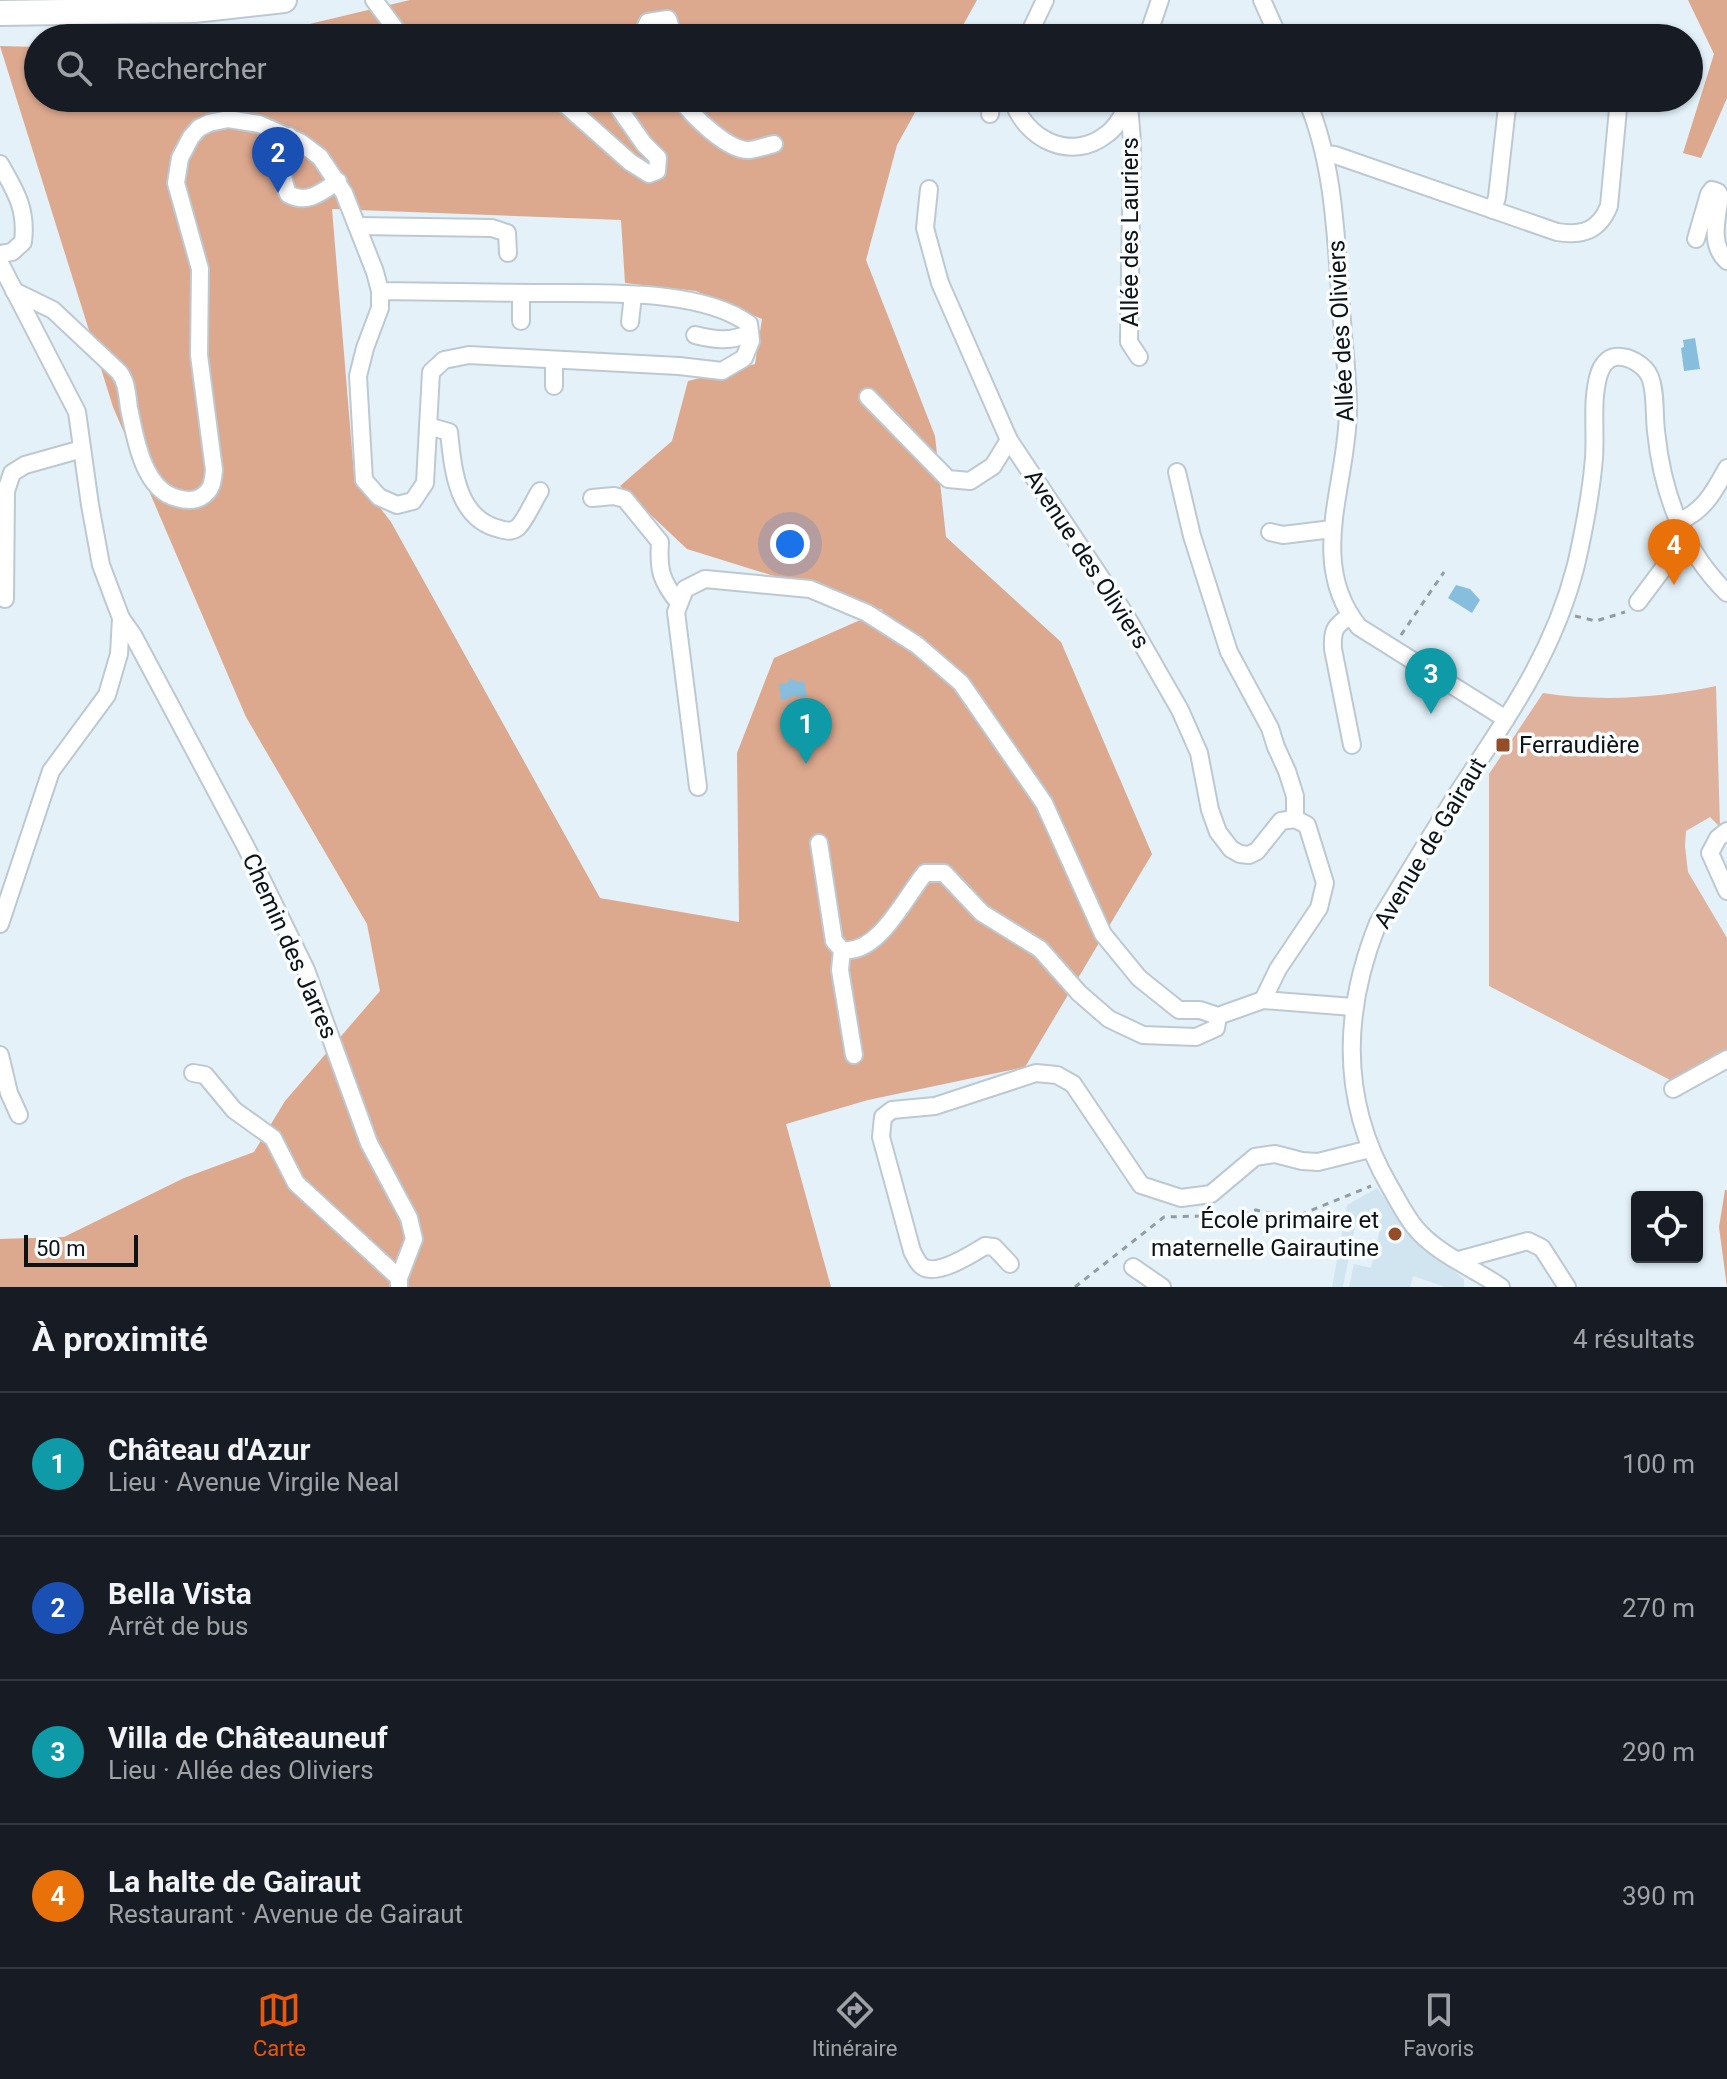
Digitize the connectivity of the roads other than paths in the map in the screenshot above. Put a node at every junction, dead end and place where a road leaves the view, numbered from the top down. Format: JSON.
{"nodes":[{"id":1,"x":284,"y":0,"type":"edge"},
{"id":2,"x":374,"y":0,"type":"edge"},
{"id":3,"x":1045,"y":0,"type":"edge"},
{"id":4,"x":1160,"y":0,"type":"edge"},
{"id":5,"x":1262,"y":0,"type":"edge"},
{"id":6,"x":0,"y":13,"type":"edge"},
{"id":7,"x":392,"y":24,"type":"edge"},
{"id":8,"x":647,"y":24,"type":"edge"},
{"id":9,"x":670,"y":24,"type":"edge"},
{"id":10,"x":1034,"y":24,"type":"edge"},
{"id":11,"x":1152,"y":24,"type":"edge"},
{"id":12,"x":1273,"y":24,"type":"edge"},
{"id":13,"x":574,"y":112,"type":"edge"},
{"id":14,"x":622,"y":112,"type":"edge"},
{"id":15,"x":691,"y":112,"type":"edge"},
{"id":16,"x":1018,"y":112,"type":"edge"},
{"id":17,"x":1122,"y":112,"type":"edge"},
{"id":18,"x":1131,"y":112,"type":"edge"},
{"id":19,"x":1312,"y":112,"type":"edge"},
{"id":20,"x":1506,"y":112,"type":"edge"},
{"id":21,"x":1618,"y":112,"type":"edge"},
{"id":22,"x":289,"y":136,"type":"junction"},
{"id":23,"x":774,"y":144,"type":"dead end"},
{"id":24,"x":1324,"y":154,"type":"junction"},
{"id":25,"x":0,"y":164,"type":"edge"},
{"id":26,"x":338,"y":181,"type":"junction"},
{"id":27,"x":929,"y":189,"type":"dead end"},
{"id":28,"x":1493,"y":210,"type":"junction"},
{"id":29,"x":357,"y":226,"type":"junction"},
{"id":30,"x":1696,"y":239,"type":"dead end"},
{"id":31,"x":508,"y":253,"type":"dead end"},
{"id":32,"x":0,"y":254,"type":"edge"},
{"id":33,"x":1727,"y":261,"type":"edge"},
{"id":34,"x":0,"y":263,"type":"edge"},
{"id":35,"x":14,"y":291,"type":"junction"},
{"id":36,"x":380,"y":291,"type":"junction"},
{"id":37,"x":521,"y":293,"type":"junction"},
{"id":38,"x":633,"y":295,"type":"junction"},
{"id":39,"x":521,"y":321,"type":"dead end"},
{"id":40,"x":630,"y":322,"type":"dead end"},
{"id":41,"x":750,"y":333,"type":"junction"},
{"id":42,"x":695,"y":335,"type":"dead end"},
{"id":43,"x":1139,"y":357,"type":"dead end"},
{"id":44,"x":554,"y":360,"type":"junction"},
{"id":45,"x":554,"y":386,"type":"dead end"},
{"id":46,"x":868,"y":397,"type":"dead end"},
{"id":47,"x":428,"y":426,"type":"junction"},
{"id":48,"x":1009,"y":440,"type":"junction"},
{"id":49,"x":82,"y":449,"type":"junction"},
{"id":50,"x":1727,"y":468,"type":"edge"},
{"id":51,"x":1177,"y":472,"type":"dead end"},
{"id":52,"x":540,"y":491,"type":"dead end"},
{"id":53,"x":592,"y":498,"type":"dead end"},
{"id":54,"x":1681,"y":528,"type":"junction"},
{"id":55,"x":1332,"y":529,"type":"junction"},
{"id":56,"x":1270,"y":532,"type":"dead end"},
{"id":57,"x":1727,"y":593,"type":"edge"},
{"id":58,"x":5,"y":599,"type":"dead end"},
{"id":59,"x":1638,"y":602,"type":"road end"},
{"id":60,"x":679,"y":603,"type":"junction"},
{"id":61,"x":1350,"y":616,"type":"junction"},
{"id":62,"x":121,"y":618,"type":"junction"},
{"id":63,"x":1506,"y":719,"type":"junction"},
{"id":64,"x":1352,"y":745,"type":"dead end"},
{"id":65,"x":698,"y":787,"type":"dead end"},
{"id":66,"x":1295,"y":819,"type":"junction"},
{"id":67,"x":1727,"y":831,"type":"edge"},
{"id":68,"x":819,"y":843,"type":"dead end"},
{"id":69,"x":1727,"y":891,"type":"edge"},
{"id":70,"x":0,"y":924,"type":"edge"},
{"id":71,"x":842,"y":950,"type":"junction"},
{"id":72,"x":1263,"y":1000,"type":"junction"},
{"id":73,"x":1353,"y":1007,"type":"junction"},
{"id":74,"x":1218,"y":1016,"type":"junction"},
{"id":75,"x":0,"y":1055,"type":"edge"},
{"id":76,"x":854,"y":1055,"type":"dead end"},
{"id":77,"x":1727,"y":1059,"type":"edge"},
{"id":78,"x":193,"y":1073,"type":"dead end"},
{"id":79,"x":1673,"y":1089,"type":"dead end"},
{"id":80,"x":19,"y":1115,"type":"dead end"},
{"id":81,"x":1370,"y":1149,"type":"junction"},
{"id":82,"x":1459,"y":1260,"type":"junction"},
{"id":83,"x":1010,"y":1264,"type":"dead end"},
{"id":84,"x":1133,"y":1267,"type":"dead end"},
{"id":85,"x":1477,"y":1279,"type":"edge"},
{"id":86,"x":399,"y":1283,"type":"edge"},
{"id":87,"x":1162,"y":1287,"type":"edge"},
{"id":88,"x":1501,"y":1287,"type":"edge"},
{"id":89,"x":1567,"y":1287,"type":"edge"}],
"edges":[{"from":1,"to":6,"type":"highway"},
{"from":2,"to":7,"type":"street"},
{"from":3,"to":10,"type":"street"},
{"from":4,"to":11,"type":"street"},
{"from":5,"to":12,"type":"street"},
{"from":8,"to":9,"type":"street"},
{"from":13,"to":14,"type":"street"},
{"from":15,"to":23,"type":"street"},
{"from":16,"to":17,"type":"street"},
{"from":18,"to":43,"type":"street","name":"Allée des Lauriers"},
{"from":19,"to":24,"type":"street","name":"Allée des Oliviers"},
{"from":20,"to":28,"type":"street"},
{"from":21,"to":28,"type":"street"},
{"from":22,"to":26,"type":"street"},
{"from":22,"to":26,"type":"street"},
{"from":22,"to":35,"type":"street"},
{"from":24,"to":28,"type":"street"},
{"from":24,"to":55,"type":"street","name":"Allée des Oliviers"},
{"from":25,"to":32,"type":"street"},
{"from":26,"to":29,"type":"street"},
{"from":27,"to":48,"type":"street","name":"Avenue des Oliviers"},
{"from":29,"to":31,"type":"street"},
{"from":29,"to":36,"type":"street"},
{"from":30,"to":33,"type":"street"},
{"from":34,"to":35,"type":"street"},
{"from":35,"to":49,"type":"street"},
{"from":36,"to":37,"type":"street"},
{"from":36,"to":47,"type":"street"},
{"from":37,"to":38,"type":"street"},
{"from":37,"to":39,"type":"street"},
{"from":38,"to":40,"type":"street"},
{"from":38,"to":41,"type":"street"},
{"from":41,"to":42,"type":"street"},
{"from":41,"to":44,"type":"street"},
{"from":44,"to":45,"type":"street"},
{"from":44,"to":47,"type":"street"},
{"from":46,"to":48,"type":"street"},
{"from":47,"to":52,"type":"street"},
{"from":48,"to":66,"type":"street","name":"Avenue des Oliviers"},
{"from":49,"to":58,"type":"street"},
{"from":49,"to":62,"type":"street"},
{"from":50,"to":54,"type":"street"},
{"from":51,"to":66,"type":"street"},
{"from":53,"to":60,"type":"street"},
{"from":54,"to":57,"type":"street","name":"Avenue de Gairaut"},
{"from":54,"to":59,"type":"street"},
{"from":54,"to":63,"type":"street","name":"Avenue de Gairaut"},
{"from":55,"to":56,"type":"street"},
{"from":55,"to":61,"type":"street","name":"Allée des Oliviers"},
{"from":60,"to":65,"type":"street"},
{"from":60,"to":74,"type":"street"},
{"from":61,"to":63,"type":"street"},
{"from":61,"to":64,"type":"street"},
{"from":62,"to":70,"type":"street"},
{"from":62,"to":86,"type":"street","name":"Chemin des Jarres"},
{"from":63,"to":73,"type":"street","name":"Avenue de Gairaut"},
{"from":66,"to":72,"type":"street"},
{"from":67,"to":69,"type":"street"},
{"from":68,"to":71,"type":"street"},
{"from":71,"to":74,"type":"street"},
{"from":71,"to":76,"type":"street"},
{"from":72,"to":73,"type":"street"},
{"from":72,"to":74,"type":"street"},
{"from":73,"to":81,"type":"street","name":"Avenue de Gairaut"},
{"from":75,"to":80,"type":"street"},
{"from":77,"to":79,"type":"street"},
{"from":78,"to":86,"type":"street"},
{"from":81,"to":82,"type":"street","name":"Avenue de Gairaut"},
{"from":81,"to":83,"type":"street"},
{"from":82,"to":85,"type":"street","name":"Avenue de Gairaut"},
{"from":82,"to":89,"type":"street"},
{"from":84,"to":87,"type":"street"},
{"from":85,"to":88,"type":"street","name":"Avenue de Gairaut"}]}
